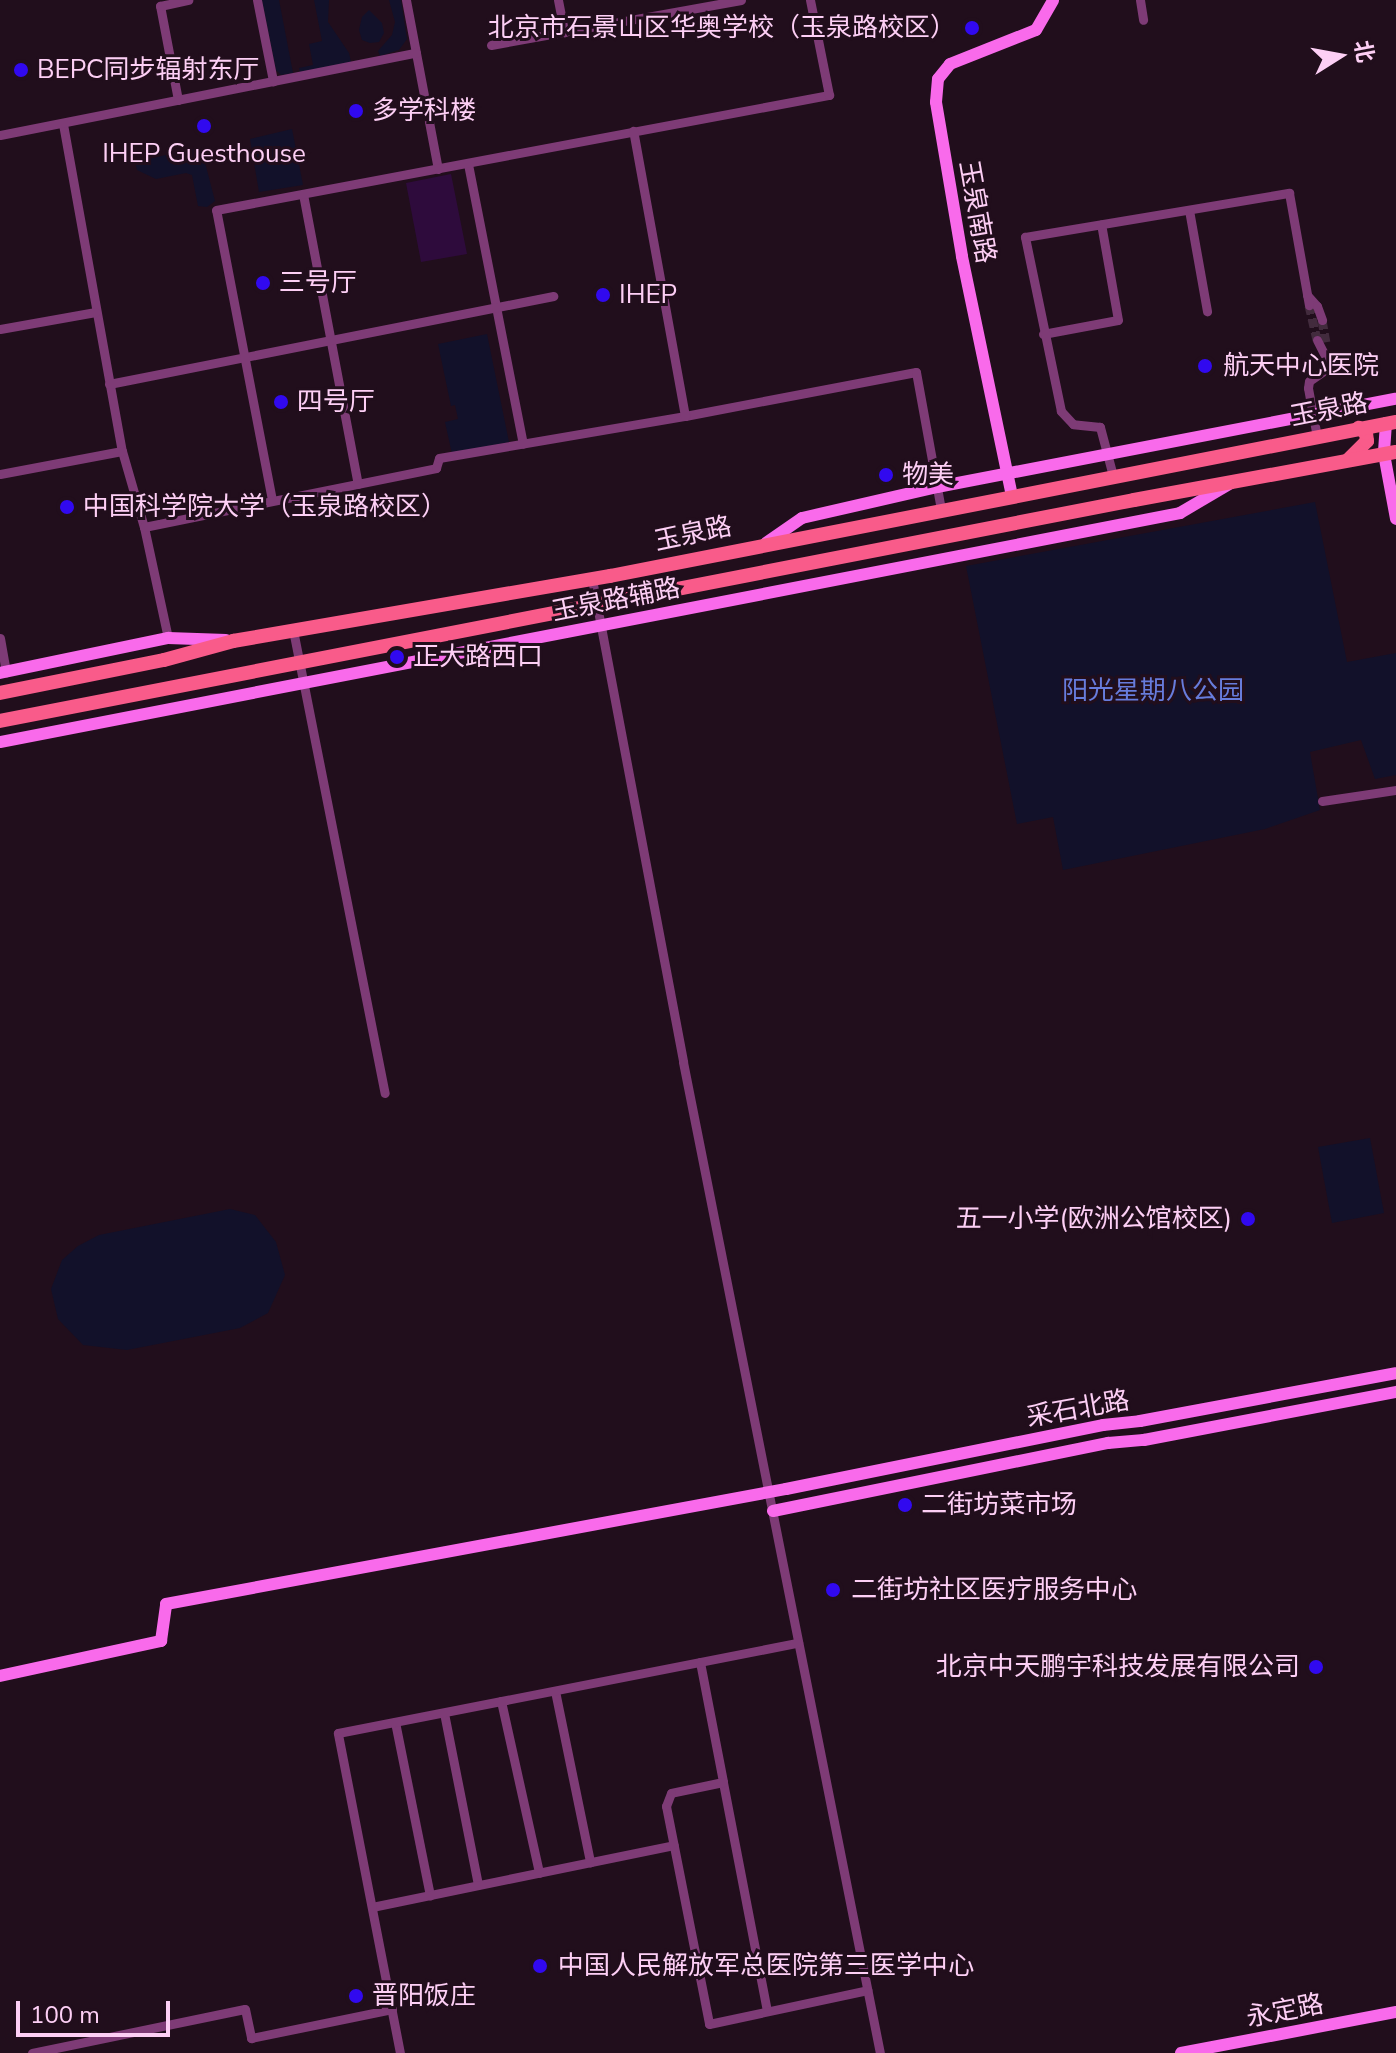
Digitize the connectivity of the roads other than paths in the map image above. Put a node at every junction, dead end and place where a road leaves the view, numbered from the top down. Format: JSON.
{"nodes":[{"id":1,"x":188,"y":0,"type":"edge"},
{"id":2,"x":257,"y":0,"type":"edge"},
{"id":3,"x":406,"y":0,"type":"edge"},
{"id":4,"x":558,"y":0,"type":"edge"},
{"id":5,"x":741,"y":0,"type":"edge"},
{"id":6,"x":810,"y":0,"type":"edge"},
{"id":7,"x":1053,"y":0,"type":"edge"},
{"id":8,"x":1140,"y":0,"type":"edge"},
{"id":9,"x":1143,"y":20,"type":"dead end"},
{"id":10,"x":564,"y":32,"type":"junction"},
{"id":11,"x":491,"y":45,"type":"dead end"},
{"id":12,"x":416,"y":53,"type":"junction"},
{"id":13,"x":273,"y":81,"type":"junction"},
{"id":14,"x":178,"y":100,"type":"junction"},
{"id":15,"x":63,"y":124,"type":"junction"},
{"id":16,"x":633,"y":131,"type":"junction"},
{"id":17,"x":0,"y":135,"type":"edge"},
{"id":18,"x":468,"y":164,"type":"junction"},
{"id":19,"x":438,"y":169,"type":"junction"},
{"id":20,"x":303,"y":194,"type":"junction"},
{"id":21,"x":1189,"y":210,"type":"junction"},
{"id":22,"x":1101,"y":224,"type":"junction"},
{"id":23,"x":553,"y":296,"type":"dead end"},
{"id":24,"x":496,"y":307,"type":"junction"},
{"id":25,"x":1207,"y":311,"type":"dead end"},
{"id":26,"x":95,"y":312,"type":"junction"},
{"id":27,"x":1322,"y":320,"type":"tunnel mouth"},
{"id":28,"x":0,"y":329,"type":"edge"},
{"id":29,"x":1043,"y":334,"type":"junction"},
{"id":30,"x":330,"y":340,"type":"junction"},
{"id":31,"x":1322,"y":345,"type":"tunnel mouth"},
{"id":32,"x":244,"y":357,"type":"junction"},
{"id":33,"x":109,"y":384,"type":"junction"},
{"id":34,"x":1396,"y":399,"type":"edge"},
{"id":35,"x":685,"y":416,"type":"junction"},
{"id":36,"x":1313,"y":416,"type":"junction"},
{"id":37,"x":1391,"y":423,"type":"edge"},
{"id":38,"x":1359,"y":428,"type":"junction"},
{"id":39,"x":1317,"y":437,"type":"junction"},
{"id":40,"x":523,"y":444,"type":"junction"},
{"id":41,"x":122,"y":451,"type":"junction"},
{"id":42,"x":1392,"y":451,"type":"edge"},
{"id":43,"x":1108,"y":454,"type":"junction"},
{"id":44,"x":1348,"y":461,"type":"junction"},
{"id":45,"x":1007,"y":472,"type":"junction"},
{"id":46,"x":0,"y":474,"type":"edge"},
{"id":47,"x":1113,"y":476,"type":"junction"},
{"id":48,"x":1233,"y":482,"type":"junction"},
{"id":49,"x":358,"y":484,"type":"junction"},
{"id":50,"x":937,"y":487,"type":"junction"},
{"id":51,"x":1012,"y":496,"type":"junction"},
{"id":52,"x":272,"y":500,"type":"junction"},
{"id":53,"x":941,"y":509,"type":"junction"},
{"id":54,"x":1396,"y":519,"type":"edge"},
{"id":55,"x":144,"y":527,"type":"junction"},
{"id":56,"x":766,"y":543,"type":"junction"},
{"id":57,"x":628,"y":572,"type":"junction"},
{"id":58,"x":592,"y":579,"type":"junction"},
{"id":59,"x":634,"y":596,"type":"junction"},
{"id":60,"x":597,"y":604,"type":"junction"},
{"id":61,"x":601,"y":625,"type":"junction"},
{"id":62,"x":293,"y":630,"type":"junction"},
{"id":63,"x":0,"y":638,"type":"edge"},
{"id":64,"x":168,"y":638,"type":"junction"},
{"id":65,"x":233,"y":641,"type":"junction"},
{"id":66,"x":300,"y":665,"type":"junction"},
{"id":67,"x":3,"y":672,"type":"edge"},
{"id":68,"x":302,"y":683,"type":"junction"},
{"id":69,"x":0,"y":693,"type":"edge"},
{"id":70,"x":0,"y":721,"type":"edge"},
{"id":71,"x":0,"y":742,"type":"edge"},
{"id":72,"x":1396,"y":790,"type":"edge"},
{"id":73,"x":1322,"y":801,"type":"dead end"},
{"id":74,"x":385,"y":1093,"type":"dead end"},
{"id":75,"x":1396,"y":1373,"type":"edge"},
{"id":76,"x":1396,"y":1392,"type":"edge"},
{"id":77,"x":769,"y":1491,"type":"junction"},
{"id":78,"x":773,"y":1511,"type":"junction"},
{"id":79,"x":798,"y":1643,"type":"junction"},
{"id":80,"x":700,"y":1662,"type":"junction"},
{"id":81,"x":0,"y":1676,"type":"edge"},
{"id":82,"x":555,"y":1691,"type":"junction"},
{"id":83,"x":501,"y":1701,"type":"junction"},
{"id":84,"x":444,"y":1713,"type":"junction"},
{"id":85,"x":395,"y":1722,"type":"junction"},
{"id":86,"x":723,"y":1782,"type":"junction"},
{"id":87,"x":674,"y":1845,"type":"junction"},
{"id":88,"x":590,"y":1862,"type":"junction"},
{"id":89,"x":539,"y":1873,"type":"junction"},
{"id":90,"x":478,"y":1885,"type":"junction"},
{"id":91,"x":430,"y":1895,"type":"junction"},
{"id":92,"x":372,"y":1907,"type":"junction"},
{"id":93,"x":867,"y":1990,"type":"junction"},
{"id":94,"x":392,"y":2009,"type":"junction"},
{"id":95,"x":767,"y":2011,"type":"junction"},
{"id":96,"x":1396,"y":2012,"type":"edge"},
{"id":97,"x":32,"y":2053,"type":"edge"},
{"id":98,"x":400,"y":2053,"type":"edge"},
{"id":99,"x":880,"y":2053,"type":"edge"},
{"id":100,"x":1181,"y":2053,"type":"edge"}],
"edges":[{"from":1,"to":14,"type":"street"},
{"from":2,"to":13,"type":"street"},
{"from":3,"to":12,"type":"street"},
{"from":4,"to":10,"type":"street"},
{"from":5,"to":10,"type":"street"},
{"from":6,"to":16,"type":"street"},
{"from":7,"to":45,"type":"street","name":"玉泉南路"},
{"from":8,"to":9,"type":"street"},
{"from":10,"to":11,"type":"street"},
{"from":12,"to":13,"type":"street"},
{"from":12,"to":19,"type":"street"},
{"from":13,"to":14,"type":"street"},
{"from":14,"to":15,"type":"street"},
{"from":15,"to":17,"type":"street"},
{"from":15,"to":26,"type":"street"},
{"from":16,"to":18,"type":"street"},
{"from":16,"to":35,"type":"street"},
{"from":18,"to":19,"type":"street"},
{"from":18,"to":24,"type":"street"},
{"from":19,"to":20,"type":"street"},
{"from":20,"to":30,"type":"street"},
{"from":20,"to":32,"type":"street"},
{"from":21,"to":22,"type":"street"},
{"from":21,"to":25,"type":"street"},
{"from":21,"to":27,"type":"street"},
{"from":22,"to":29,"type":"street"},
{"from":22,"to":29,"type":"street"},
{"from":23,"to":24,"type":"street"},
{"from":24,"to":30,"type":"street"},
{"from":24,"to":40,"type":"street"},
{"from":26,"to":28,"type":"street"},
{"from":26,"to":33,"type":"street"},
{"from":29,"to":43,"type":"street"},
{"from":30,"to":32,"type":"street"},
{"from":30,"to":49,"type":"street"},
{"from":31,"to":36,"type":"street"},
{"from":32,"to":33,"type":"street"},
{"from":32,"to":52,"type":"street"},
{"from":33,"to":41,"type":"street"},
{"from":34,"to":36,"type":"street"},
{"from":35,"to":40,"type":"street"},
{"from":35,"to":50,"type":"street"},
{"from":36,"to":39,"type":"street"},
{"from":36,"to":43,"type":"street"},
{"from":37,"to":38,"type":"main road","name":"玉泉路"},
{"from":37,"to":42,"type":"street"},
{"from":38,"to":39,"type":"main road","name":"玉泉路"},
{"from":38,"to":44,"type":"main road"},
{"from":39,"to":47,"type":"main road","name":"玉泉路"},
{"from":40,"to":49,"type":"street"},
{"from":41,"to":46,"type":"street"},
{"from":41,"to":55,"type":"street"},
{"from":42,"to":44,"type":"main road","name":"玉泉路"},
{"from":42,"to":54,"type":"street"},
{"from":43,"to":45,"type":"street"},
{"from":43,"to":47,"type":"street"},
{"from":44,"to":48,"type":"main road","name":"玉泉路"},
{"from":45,"to":50,"type":"street"},
{"from":45,"to":51,"type":"street","name":"玉泉南路"},
{"from":47,"to":51,"type":"main road","name":"玉泉路"},
{"from":48,"to":59,"type":"main road","name":"玉泉路"},
{"from":48,"to":61,"type":"street","name":"玉泉路辅路"},
{"from":49,"to":52,"type":"street"},
{"from":50,"to":53,"type":"street"},
{"from":50,"to":56,"type":"street"},
{"from":51,"to":53,"type":"main road","name":"玉泉路"},
{"from":52,"to":55,"type":"street"},
{"from":53,"to":56,"type":"main road","name":"玉泉路"},
{"from":55,"to":64,"type":"street"},
{"from":56,"to":57,"type":"main road","name":"玉泉路"},
{"from":57,"to":58,"type":"main road","name":"玉泉路"},
{"from":57,"to":59,"type":"main road"},
{"from":58,"to":60,"type":"street"},
{"from":58,"to":62,"type":"main road","name":"玉泉路"},
{"from":59,"to":60,"type":"main road","name":"玉泉路"},
{"from":60,"to":61,"type":"street"},
{"from":60,"to":66,"type":"main road","name":"玉泉路"},
{"from":61,"to":68,"type":"street","name":"玉泉路辅路"},
{"from":61,"to":77,"type":"street"},
{"from":62,"to":65,"type":"main road","name":"玉泉路"},
{"from":62,"to":66,"type":"street"},
{"from":63,"to":67,"type":"street"},
{"from":64,"to":65,"type":"street"},
{"from":64,"to":67,"type":"street"},
{"from":65,"to":69,"type":"main road","name":"玉泉路"},
{"from":66,"to":68,"type":"street"},
{"from":66,"to":70,"type":"main road","name":"玉泉路"},
{"from":68,"to":71,"type":"street","name":"玉泉路辅路"},
{"from":68,"to":74,"type":"street"},
{"from":72,"to":73,"type":"street"},
{"from":75,"to":77,"type":"street","name":"采石北路"},
{"from":76,"to":78,"type":"street","name":"采石北路"},
{"from":77,"to":78,"type":"street"},
{"from":77,"to":81,"type":"street","name":"采石北路"},
{"from":78,"to":79,"type":"street"},
{"from":79,"to":80,"type":"street"},
{"from":79,"to":93,"type":"street"},
{"from":80,"to":82,"type":"street"},
{"from":80,"to":86,"type":"street"},
{"from":82,"to":83,"type":"street"},
{"from":82,"to":88,"type":"street"},
{"from":83,"to":84,"type":"street"},
{"from":83,"to":89,"type":"street"},
{"from":84,"to":85,"type":"street"},
{"from":84,"to":90,"type":"street"},
{"from":85,"to":91,"type":"street"},
{"from":85,"to":92,"type":"street"},
{"from":86,"to":87,"type":"street"},
{"from":86,"to":95,"type":"street"},
{"from":87,"to":88,"type":"street"},
{"from":87,"to":95,"type":"street"},
{"from":88,"to":89,"type":"street"},
{"from":89,"to":90,"type":"street"},
{"from":90,"to":91,"type":"street"},
{"from":91,"to":92,"type":"street"},
{"from":92,"to":94,"type":"street"},
{"from":93,"to":95,"type":"street"},
{"from":93,"to":99,"type":"street"},
{"from":94,"to":97,"type":"street"},
{"from":94,"to":98,"type":"street"},
{"from":96,"to":100,"type":"street","name":"永定路"}]}
